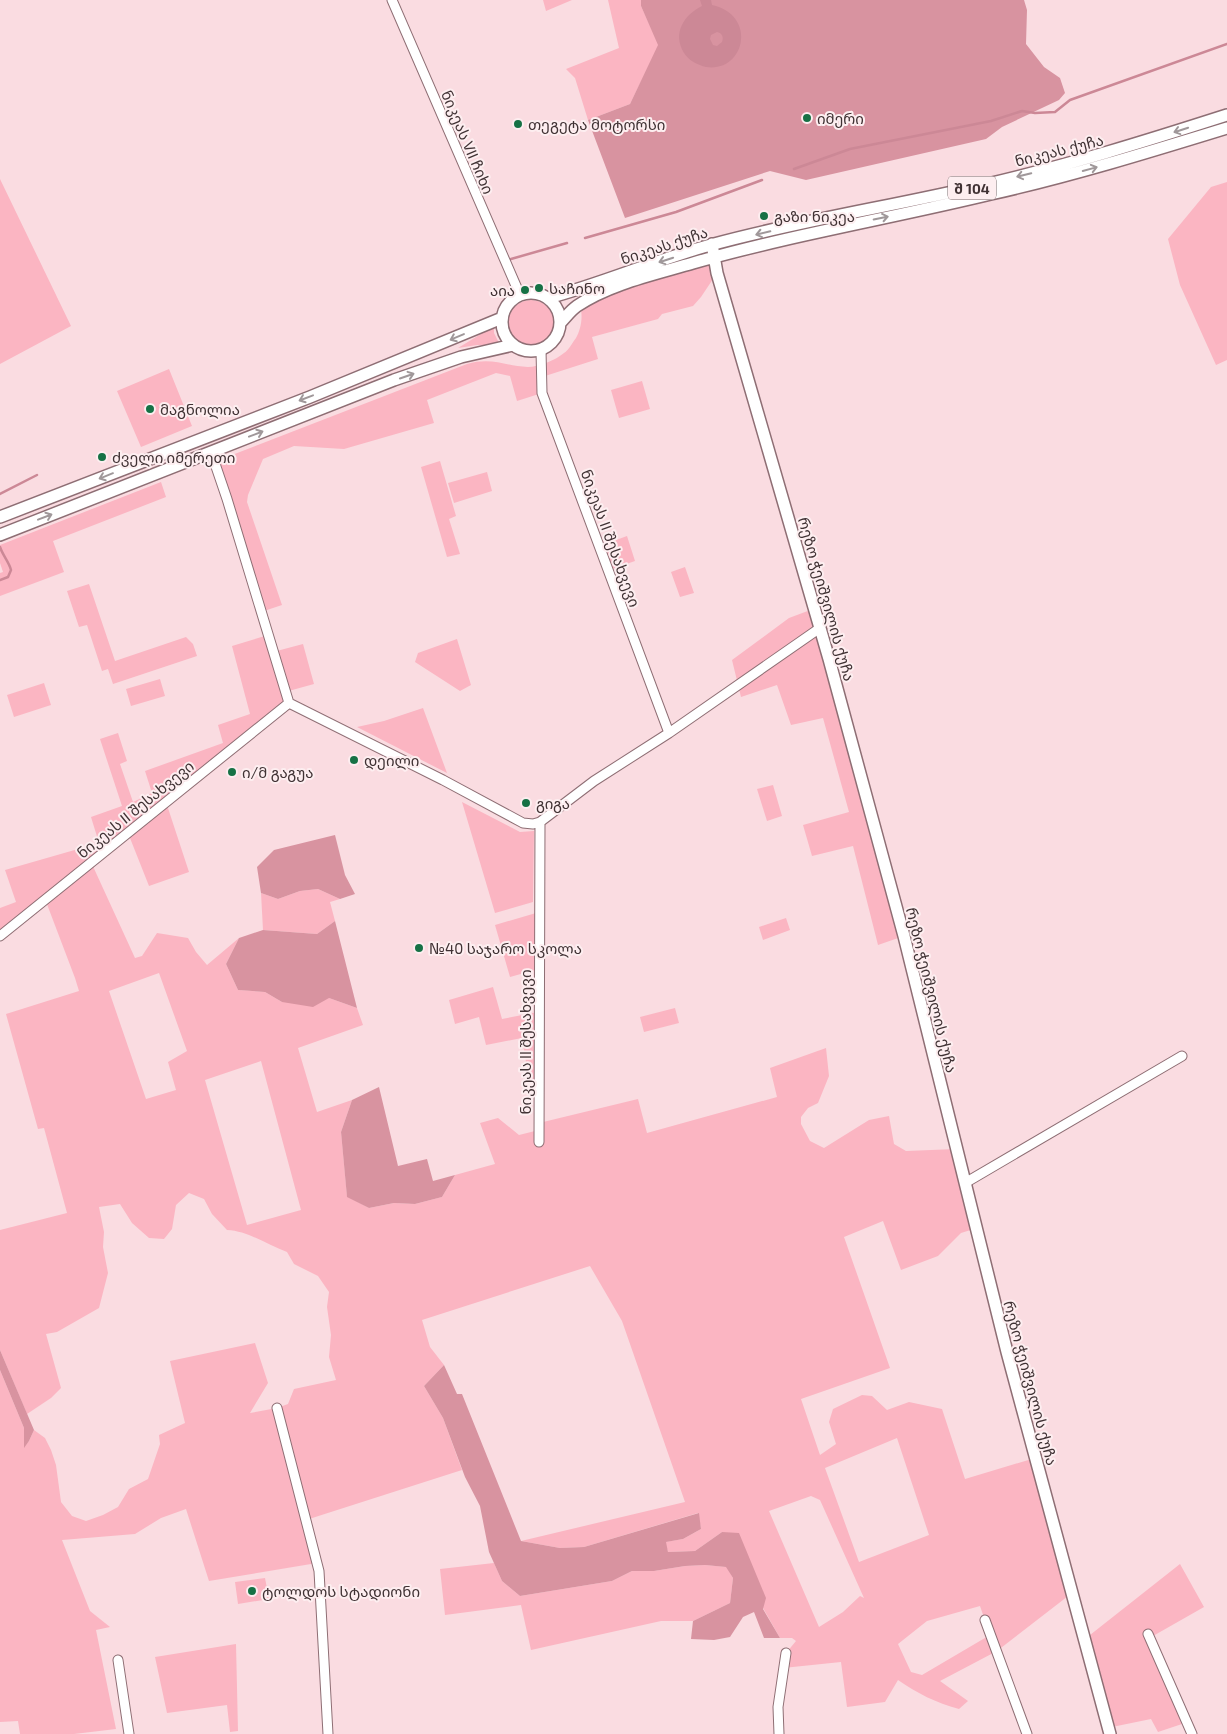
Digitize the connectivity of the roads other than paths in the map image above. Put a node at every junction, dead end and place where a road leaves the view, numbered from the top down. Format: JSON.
{"nodes":[{"id":1,"x":392,"y":0,"type":"edge"},
{"id":2,"x":1227,"y":115,"type":"edge"},
{"id":3,"x":1227,"y":128,"type":"edge"},
{"id":4,"x":712,"y":244,"type":"junction"},
{"id":5,"x":714,"y":257,"type":"junction"},
{"id":6,"x":520,"y":295,"type":"junction"},
{"id":7,"x":548,"y":298,"type":"junction"},
{"id":8,"x":502,"y":318,"type":"junction"},
{"id":9,"x":561,"y":322,"type":"junction"},
{"id":10,"x":513,"y":345,"type":"junction"},
{"id":11,"x":541,"y":350,"type":"junction"},
{"id":12,"x":210,"y":452,"type":"junction"},
{"id":13,"x":0,"y":517,"type":"edge"},
{"id":14,"x":0,"y":535,"type":"edge"},
{"id":15,"x":820,"y":628,"type":"junction"},
{"id":16,"x":288,"y":703,"type":"junction"},
{"id":17,"x":669,"y":732,"type":"junction"},
{"id":18,"x":540,"y":822,"type":"junction"},
{"id":19,"x":0,"y":936,"type":"edge"},
{"id":20,"x":1182,"y":1056,"type":"dead end"},
{"id":21,"x":539,"y":1142,"type":"dead end"},
{"id":22,"x":965,"y":1183,"type":"junction"},
{"id":23,"x":277,"y":1408,"type":"dead end"},
{"id":24,"x":985,"y":1620,"type":"dead end"},
{"id":25,"x":1148,"y":1634,"type":"dead end"},
{"id":26,"x":786,"y":1653,"type":"dead end"},
{"id":27,"x":118,"y":1660,"type":"dead end"},
{"id":28,"x":129,"y":1734,"type":"edge"},
{"id":29,"x":328,"y":1734,"type":"edge"},
{"id":30,"x":779,"y":1734,"type":"edge"},
{"id":31,"x":1027,"y":1734,"type":"edge"},
{"id":32,"x":1110,"y":1734,"type":"edge"},
{"id":33,"x":1192,"y":1734,"type":"edge"}],
"edges":[{"from":1,"to":6,"type":"street","name":"ნიკეას VII ჩიხი"},
{"from":2,"to":4,"type":"main road","name":"ნიკეას ქუჩა","number":"შ 104","one_way":true},
{"from":5,"to":3,"type":"main road","name":"ნიკეას ქუჩა","number":"შ 104","one_way":true},
{"from":4,"to":5,"type":"main road","name":"რეზო ჭეიშვილის ქუჩა"},
{"from":4,"to":7,"type":"main road","name":"ნიკეას ქუჩა","one_way":true},
{"from":5,"to":9,"type":"main road","name":"ნიკეას ქუჩა"},
{"from":5,"to":15,"type":"main road","name":"რეზო ჭეიშვილის ქუჩა"},
{"from":6,"to":7,"type":"main road","name":"ნიკეას ქუჩა"},
{"from":6,"to":8,"type":"main road"},
{"from":7,"to":9,"type":"main road"},
{"from":8,"to":10,"type":"main road"},
{"from":8,"to":13,"type":"main road","one_way":true},
{"from":9,"to":11,"type":"main road","name":"ნიკეას ქუჩა"},
{"from":10,"to":11,"type":"main road"},
{"from":12,"to":10,"type":"main road","one_way":true},
{"from":11,"to":17,"type":"street","name":"ნიკეას II შესახვევი"},
{"from":14,"to":12,"type":"main road","one_way":true},
{"from":12,"to":16,"type":"street"},
{"from":15,"to":17,"type":"street"},
{"from":15,"to":22,"type":"main road","name":"რეზო ჭეიშვილის ქუჩა"},
{"from":16,"to":18,"type":"street"},
{"from":16,"to":19,"type":"street","name":"ნიკეას II შესახვევი"},
{"from":17,"to":18,"type":"street"},
{"from":18,"to":21,"type":"street","name":"ნიკეას II შესახვევი"},
{"from":20,"to":22,"type":"street"},
{"from":22,"to":32,"type":"main road","name":"რეზო ჭეიშვილის ქუჩა"},
{"from":23,"to":29,"type":"street"},
{"from":24,"to":31,"type":"street"},
{"from":25,"to":33,"type":"street"},
{"from":26,"to":30,"type":"street"},
{"from":27,"to":28,"type":"street"}]}
